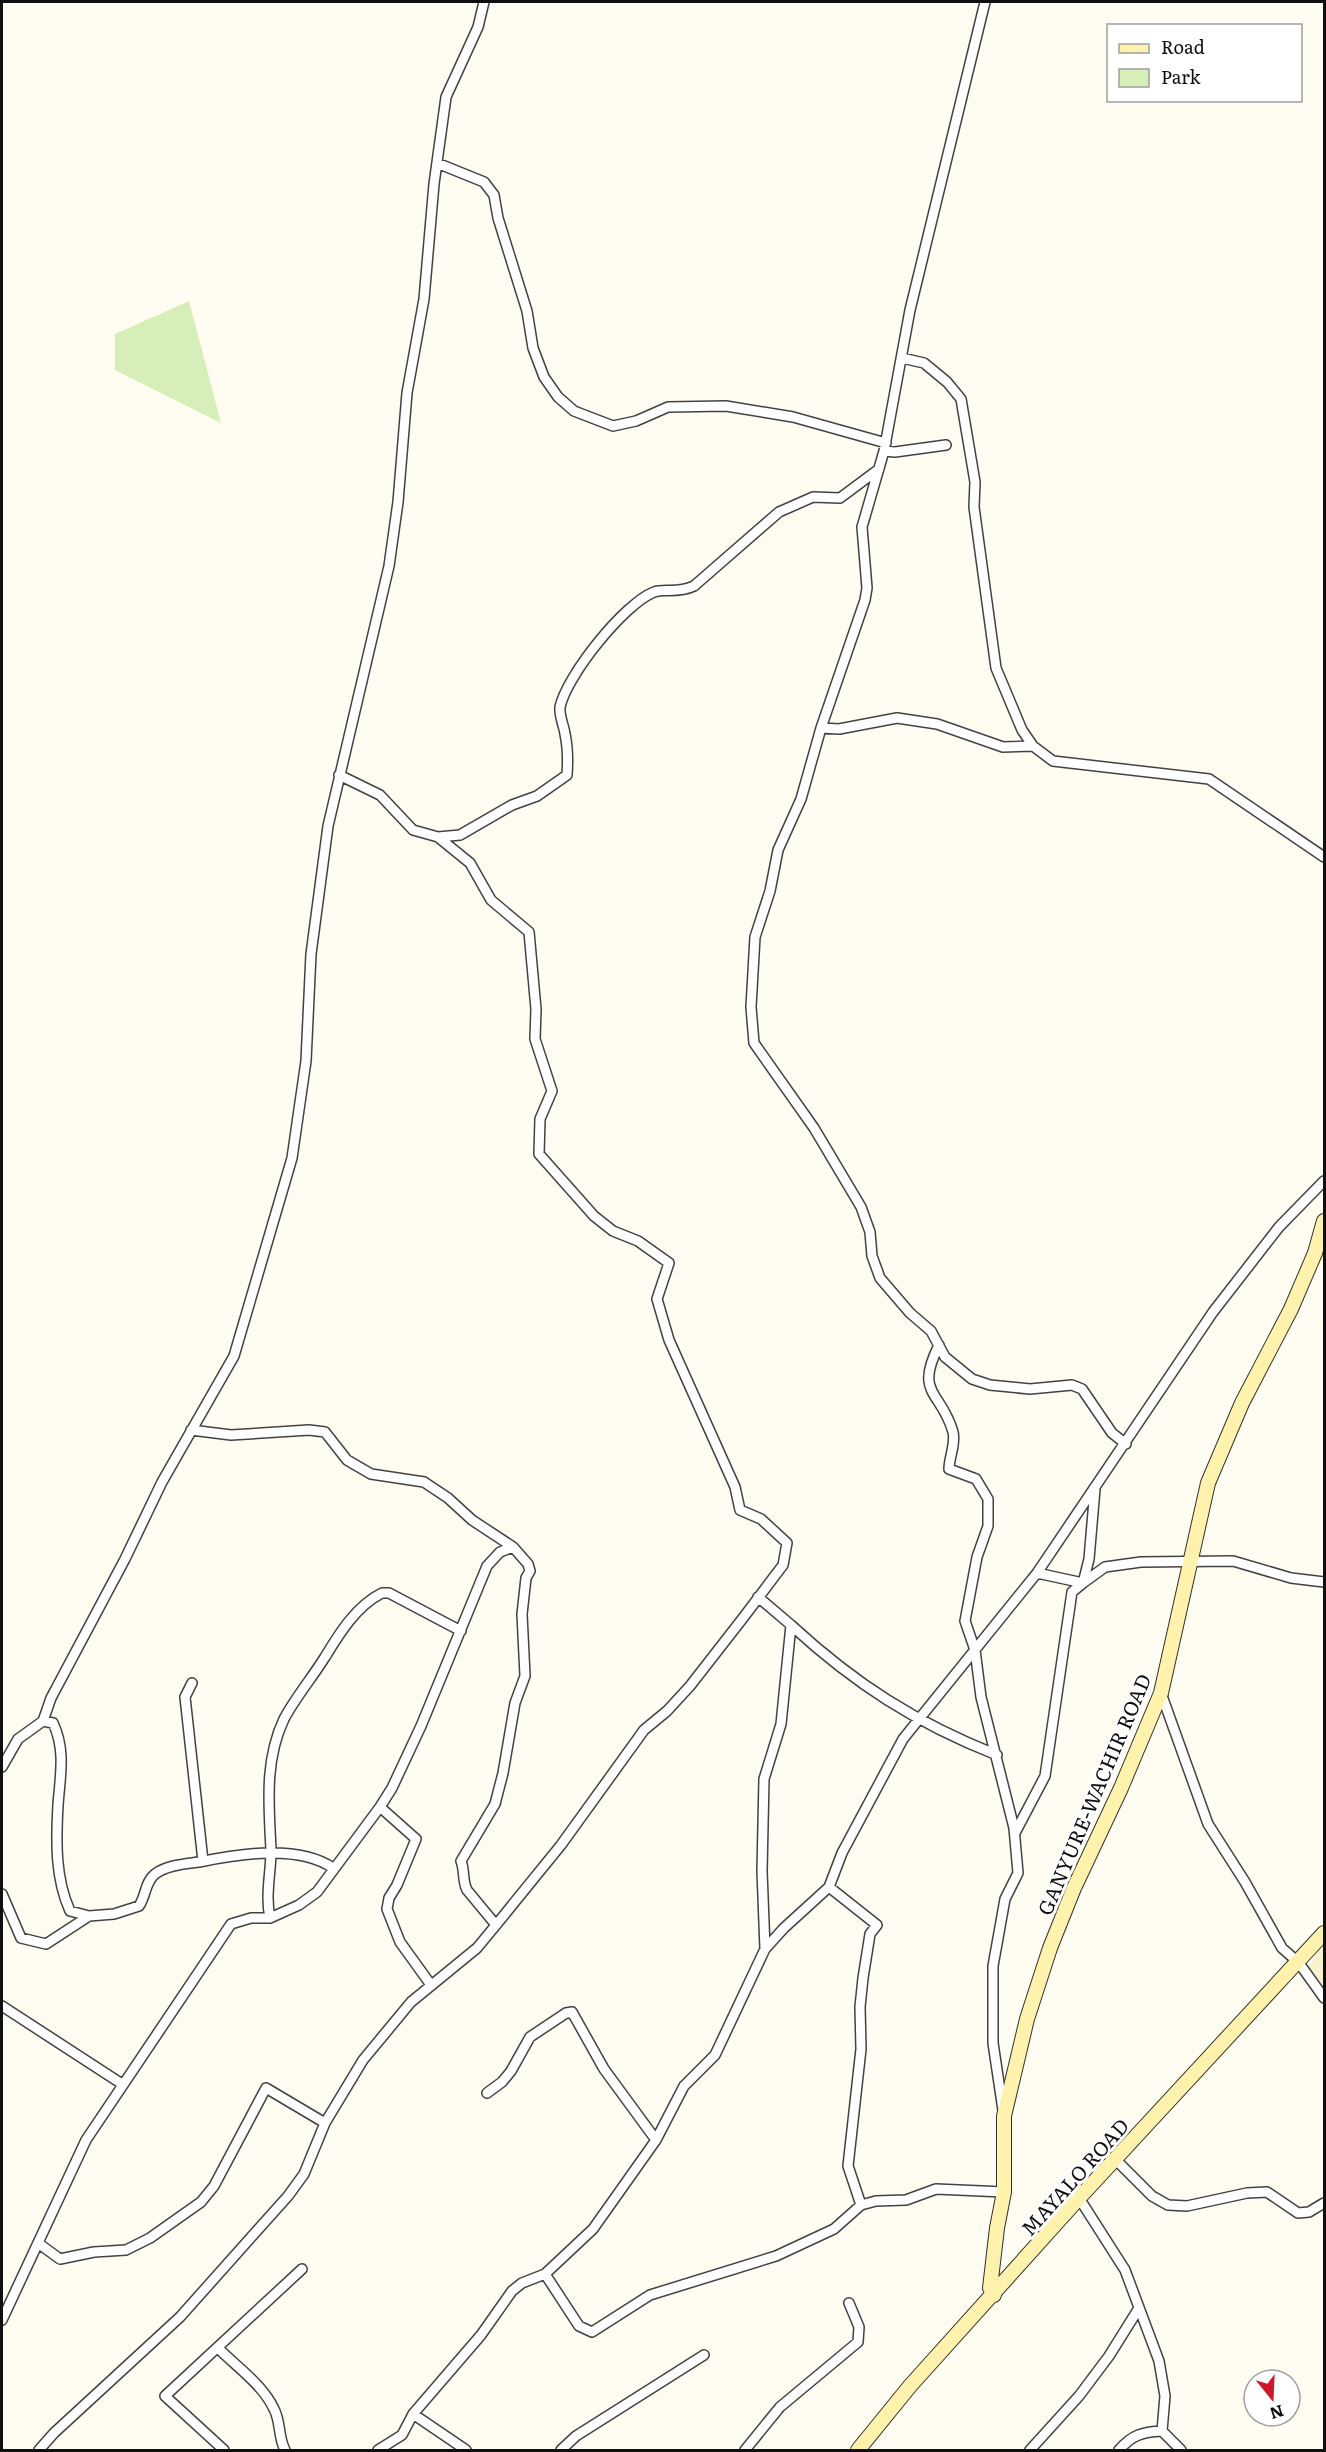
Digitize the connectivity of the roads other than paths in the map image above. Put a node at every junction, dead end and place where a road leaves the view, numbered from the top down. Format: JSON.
{"nodes":[{"id":1,"x":484,"y":2,"type":"edge"},
{"id":2,"x":985,"y":2,"type":"edge"},
{"id":3,"x":437,"y":163,"type":"junction"},
{"id":4,"x":902,"y":358,"type":"junction"},
{"id":5,"x":946,"y":445,"type":"dead end"},
{"id":6,"x":885,"y":447,"type":"junction"},
{"id":7,"x":879,"y":469,"type":"junction"},
{"id":8,"x":821,"y":728,"type":"junction"},
{"id":9,"x":1033,"y":746,"type":"junction"},
{"id":10,"x":339,"y":775,"type":"junction"},
{"id":11,"x":438,"y":837,"type":"junction"},
{"id":12,"x":1324,"y":857,"type":"edge"},
{"id":13,"x":1324,"y":1181,"type":"edge"},
{"id":14,"x":1324,"y":1221,"type":"edge"},
{"id":15,"x":939,"y":1345,"type":"junction"},
{"id":16,"x":190,"y":1431,"type":"junction"},
{"id":17,"x":1126,"y":1444,"type":"junction"},
{"id":18,"x":1095,"y":1486,"type":"junction"},
{"id":19,"x":513,"y":1548,"type":"junction"},
{"id":20,"x":1190,"y":1561,"type":"junction"},
{"id":21,"x":1037,"y":1573,"type":"junction"},
{"id":22,"x":1324,"y":1582,"type":"edge"},
{"id":23,"x":1083,"y":1583,"type":"junction"},
{"id":24,"x":758,"y":1597,"type":"junction"},
{"id":25,"x":791,"y":1625,"type":"junction"},
{"id":26,"x":461,"y":1631,"type":"junction"},
{"id":27,"x":975,"y":1650,"type":"junction"},
{"id":28,"x":192,"y":1683,"type":"dead end"},
{"id":29,"x":1161,"y":1693,"type":"junction"},
{"id":30,"x":917,"y":1720,"type":"junction"},
{"id":31,"x":42,"y":1721,"type":"junction"},
{"id":32,"x":997,"y":1755,"type":"junction"},
{"id":33,"x":2,"y":1767,"type":"edge"},
{"id":34,"x":380,"y":1807,"type":"junction"},
{"id":35,"x":1015,"y":1833,"type":"junction"},
{"id":36,"x":271,"y":1852,"type":"junction"},
{"id":37,"x":203,"y":1861,"type":"junction"},
{"id":38,"x":333,"y":1868,"type":"junction"},
{"id":39,"x":829,"y":1887,"type":"junction"},
{"id":40,"x":2,"y":1894,"type":"edge"},
{"id":41,"x":89,"y":1916,"type":"junction"},
{"id":42,"x":270,"y":1918,"type":"junction"},
{"id":43,"x":496,"y":1925,"type":"junction"},
{"id":44,"x":1324,"y":1933,"type":"edge"},
{"id":45,"x":765,"y":1949,"type":"junction"},
{"id":46,"x":1299,"y":1963,"type":"junction"},
{"id":47,"x":431,"y":1985,"type":"junction"},
{"id":48,"x":1324,"y":1998,"type":"edge"},
{"id":49,"x":2,"y":2006,"type":"edge"},
{"id":50,"x":122,"y":2084,"type":"junction"},
{"id":51,"x":487,"y":2093,"type":"dead end"},
{"id":52,"x":1004,"y":2116,"type":"junction"},
{"id":53,"x":325,"y":2123,"type":"junction"},
{"id":54,"x":656,"y":2140,"type":"junction"},
{"id":55,"x":1115,"y":2159,"type":"junction"},
{"id":56,"x":1004,"y":2192,"type":"junction"},
{"id":57,"x":1079,"y":2198,"type":"junction"},
{"id":58,"x":1324,"y":2203,"type":"edge"},
{"id":59,"x":861,"y":2205,"type":"junction"},
{"id":60,"x":38,"y":2243,"type":"junction"},
{"id":61,"x":302,"y":2270,"type":"dead end"},
{"id":62,"x":545,"y":2274,"type":"junction"},
{"id":63,"x":994,"y":2295,"type":"junction"},
{"id":64,"x":849,"y":2303,"type":"dead end"},
{"id":65,"x":1139,"y":2308,"type":"junction"},
{"id":66,"x":2,"y":2320,"type":"edge"},
{"id":67,"x":219,"y":2349,"type":"junction"},
{"id":68,"x":704,"y":2355,"type":"dead end"},
{"id":69,"x":413,"y":2414,"type":"junction"},
{"id":70,"x":1165,"y":2434,"type":"junction"},
{"id":71,"x":1036,"y":2442,"type":"junction"},
{"id":72,"x":39,"y":2451,"type":"edge"},
{"id":73,"x":224,"y":2451,"type":"edge"},
{"id":74,"x":285,"y":2451,"type":"edge"},
{"id":75,"x":378,"y":2451,"type":"edge"},
{"id":76,"x":466,"y":2451,"type":"edge"},
{"id":77,"x":561,"y":2451,"type":"edge"},
{"id":78,"x":745,"y":2451,"type":"edge"},
{"id":79,"x":858,"y":2451,"type":"edge"},
{"id":80,"x":1030,"y":2451,"type":"edge"},
{"id":81,"x":1043,"y":2451,"type":"edge"},
{"id":82,"x":1119,"y":2451,"type":"edge"},
{"id":83,"x":1168,"y":2451,"type":"edge"},
{"id":84,"x":1181,"y":2451,"type":"edge"}],
"edges":[{"from":1,"to":3,"type":"street"},
{"from":2,"to":4,"type":"street"},
{"from":3,"to":6,"type":"street"},
{"from":3,"to":10,"type":"street"},
{"from":4,"to":6,"type":"street"},
{"from":4,"to":9,"type":"street"},
{"from":5,"to":6,"type":"street"},
{"from":6,"to":7,"type":"street"},
{"from":7,"to":8,"type":"street"},
{"from":7,"to":11,"type":"street"},
{"from":8,"to":9,"type":"street"},
{"from":8,"to":15,"type":"street"},
{"from":9,"to":12,"type":"street"},
{"from":10,"to":11,"type":"street"},
{"from":10,"to":16,"type":"street"},
{"from":11,"to":24,"type":"street"},
{"from":13,"to":17,"type":"street"},
{"from":14,"to":20,"type":"street","name":"GANYURE-WACHIR ROAD"},
{"from":15,"to":17,"type":"street"},
{"from":15,"to":27,"type":"street"},
{"from":16,"to":19,"type":"street"},
{"from":16,"to":31,"type":"street"},
{"from":17,"to":18,"type":"street"},
{"from":18,"to":21,"type":"street"},
{"from":18,"to":23,"type":"street"},
{"from":19,"to":26,"type":"street"},
{"from":19,"to":43,"type":"street"},
{"from":20,"to":22,"type":"street"},
{"from":20,"to":23,"type":"street"},
{"from":20,"to":29,"type":"street","name":"GANYURE-WACHIR ROAD"},
{"from":21,"to":23,"type":"street"},
{"from":21,"to":27,"type":"street"},
{"from":23,"to":35,"type":"street"},
{"from":24,"to":25,"type":"street"},
{"from":24,"to":43,"type":"street"},
{"from":25,"to":30,"type":"street"},
{"from":25,"to":45,"type":"street"},
{"from":26,"to":34,"type":"street"},
{"from":26,"to":36,"type":"street"},
{"from":27,"to":30,"type":"street"},
{"from":27,"to":32,"type":"street"},
{"from":28,"to":37,"type":"street"},
{"from":29,"to":46,"type":"street"},
{"from":29,"to":52,"type":"street","name":"GANYURE-WACHIR ROAD"},
{"from":30,"to":32,"type":"street"},
{"from":30,"to":39,"type":"street"},
{"from":31,"to":33,"type":"street"},
{"from":31,"to":41,"type":"street"},
{"from":32,"to":35,"type":"street"},
{"from":34,"to":38,"type":"street"},
{"from":34,"to":47,"type":"street"},
{"from":35,"to":52,"type":"street"},
{"from":36,"to":37,"type":"street"},
{"from":36,"to":38,"type":"street"},
{"from":36,"to":42,"type":"street"},
{"from":37,"to":41,"type":"street"},
{"from":38,"to":42,"type":"street"},
{"from":39,"to":45,"type":"street"},
{"from":39,"to":59,"type":"street"},
{"from":40,"to":41,"type":"street"},
{"from":42,"to":50,"type":"street"},
{"from":43,"to":47,"type":"street"},
{"from":44,"to":46,"type":"street","name":"MAYALO ROAD"},
{"from":45,"to":54,"type":"street"},
{"from":46,"to":48,"type":"street"},
{"from":46,"to":55,"type":"street","name":"MAYALO ROAD"},
{"from":47,"to":53,"type":"street"},
{"from":49,"to":50,"type":"street"},
{"from":50,"to":60,"type":"street"},
{"from":51,"to":54,"type":"street"},
{"from":52,"to":56,"type":"street","name":"GANYURE-WACHIR ROAD"},
{"from":53,"to":60,"type":"street"},
{"from":53,"to":72,"type":"street"},
{"from":54,"to":62,"type":"street"},
{"from":55,"to":57,"type":"street","name":"MAYALO ROAD"},
{"from":55,"to":58,"type":"street"},
{"from":56,"to":59,"type":"street"},
{"from":56,"to":63,"type":"street","name":"GANYURE-WACHIR ROAD"},
{"from":57,"to":63,"type":"street","name":"MAYALO ROAD"},
{"from":57,"to":65,"type":"street"},
{"from":59,"to":62,"type":"street"},
{"from":60,"to":66,"type":"street"},
{"from":61,"to":67,"type":"street"},
{"from":62,"to":69,"type":"street"},
{"from":63,"to":79,"type":"street","name":"MAYALO ROAD"},
{"from":64,"to":78,"type":"street"},
{"from":65,"to":70,"type":"street"},
{"from":65,"to":71,"type":"street"},
{"from":67,"to":73,"type":"street"},
{"from":67,"to":74,"type":"street"},
{"from":68,"to":77,"type":"street"},
{"from":69,"to":75,"type":"street"},
{"from":69,"to":76,"type":"street"},
{"from":70,"to":82,"type":"street"},
{"from":70,"to":83,"type":"street"},
{"from":70,"to":84,"type":"street"},
{"from":71,"to":80,"type":"street"},
{"from":71,"to":81,"type":"street"}]}
